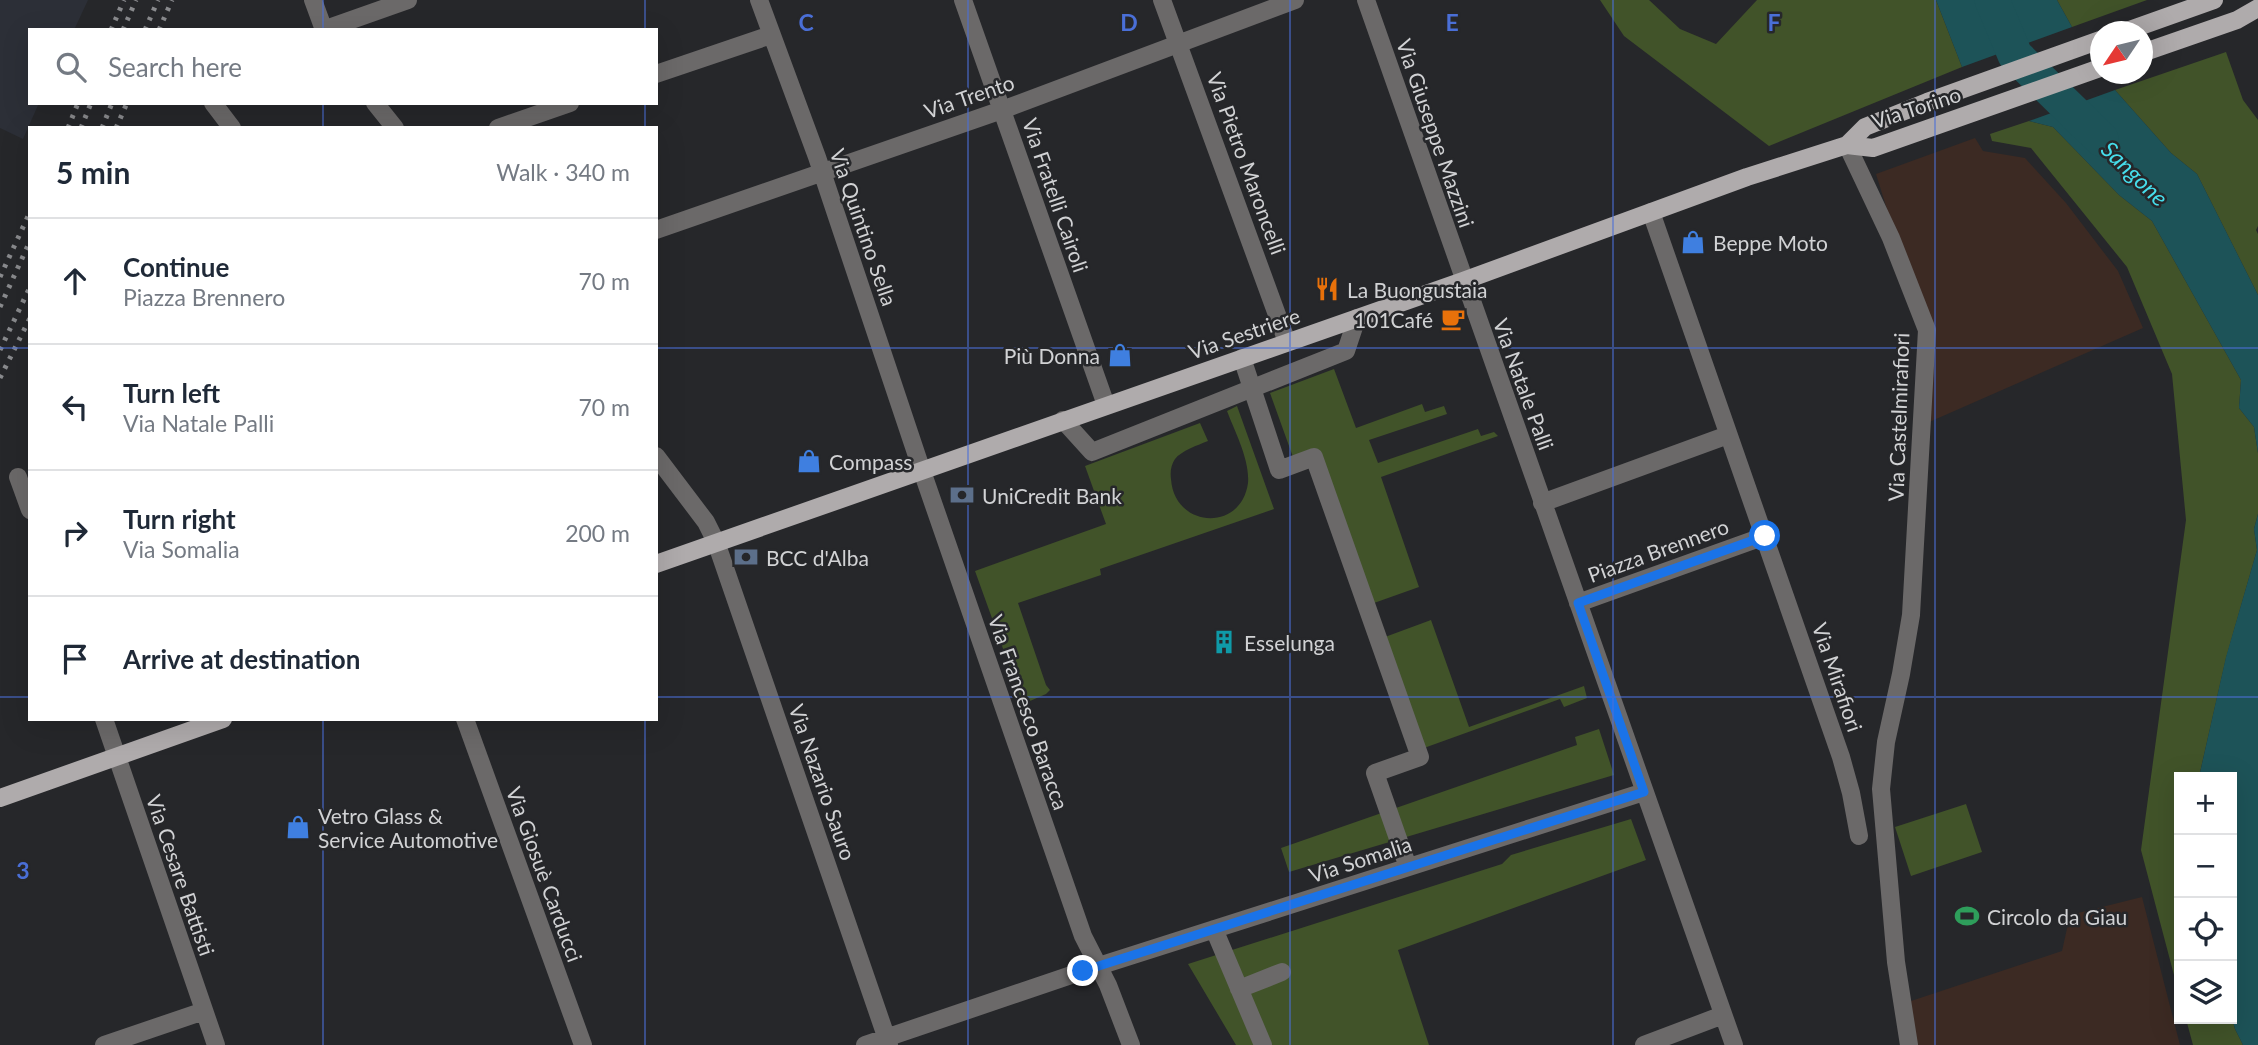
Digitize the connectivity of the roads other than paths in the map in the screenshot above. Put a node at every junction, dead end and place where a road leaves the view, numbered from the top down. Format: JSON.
{"nodes":[{"id":1,"x":313,"y":0,"type":"edge"},
{"id":2,"x":408,"y":0,"type":"edge"},
{"id":3,"x":759,"y":0,"type":"edge"},
{"id":4,"x":963,"y":0,"type":"edge"},
{"id":5,"x":1162,"y":0,"type":"edge"},
{"id":6,"x":1295,"y":0,"type":"edge"},
{"id":7,"x":1366,"y":0,"type":"edge"},
{"id":8,"x":2214,"y":0,"type":"edge"},
{"id":9,"x":2258,"y":8,"type":"edge"},
{"id":10,"x":2153,"y":21,"type":"edge"},
{"id":11,"x":322,"y":28,"type":"edge"},
{"id":12,"x":329,"y":28,"type":"edge"},
{"id":13,"x":771,"y":35,"type":"junction"},
{"id":14,"x":1179,"y":44,"type":"junction"},
{"id":15,"x":2090,"y":44,"type":"edge"},
{"id":16,"x":2153,"y":48,"type":"edge"},
{"id":17,"x":2090,"y":72,"type":"edge"},
{"id":18,"x":658,"y":73,"type":"edge"},
{"id":19,"x":215,"y":105,"type":"edge"},
{"id":20,"x":377,"y":105,"type":"edge"},
{"id":21,"x":564,"y":105,"type":"edge"},
{"id":22,"x":1002,"y":110,"type":"junction"},
{"id":23,"x":230,"y":126,"type":"edge"},
{"id":24,"x":393,"y":126,"type":"edge"},
{"id":25,"x":504,"y":126,"type":"edge"},
{"id":26,"x":1847,"y":145,"type":"junction"},
{"id":27,"x":822,"y":171,"type":"junction"},
{"id":28,"x":1651,"y":212,"type":"junction"},
{"id":29,"x":658,"y":229,"type":"edge"},
{"id":30,"x":1463,"y":281,"type":"junction"},
{"id":31,"x":1357,"y":318,"type":"junction"},
{"id":32,"x":1287,"y":342,"type":"junction"},
{"id":33,"x":1242,"y":358,"type":"junction"},
{"id":34,"x":1251,"y":388,"type":"junction"},
{"id":35,"x":1106,"y":405,"type":"junction"},
{"id":36,"x":1063,"y":420,"type":"junction"},
{"id":37,"x":1728,"y":435,"type":"junction"},
{"id":38,"x":658,"y":459,"type":"edge"},
{"id":39,"x":922,"y":471,"type":"junction"},
{"id":40,"x":18,"y":478,"type":"dead end"},
{"id":41,"x":1542,"y":502,"type":"junction"},
{"id":42,"x":28,"y":505,"type":"edge"},
{"id":43,"x":1765,"y":536,"type":"junction"},
{"id":44,"x":716,"y":542,"type":"junction"},
{"id":45,"x":658,"y":563,"type":"edge"},
{"id":46,"x":1578,"y":603,"type":"junction"},
{"id":47,"x":105,"y":721,"type":"edge"},
{"id":48,"x":217,"y":721,"type":"edge"},
{"id":49,"x":466,"y":721,"type":"edge"},
{"id":50,"x":117,"y":757,"type":"junction"},
{"id":51,"x":1644,"y":792,"type":"junction"},
{"id":52,"x":0,"y":798,"type":"edge"},
{"id":53,"x":1858,"y":836,"type":"dead end"},
{"id":54,"x":1408,"y":867,"type":"junction"},
{"id":55,"x":1214,"y":929,"type":"junction"},
{"id":56,"x":1098,"y":967,"type":"junction"},
{"id":57,"x":1282,"y":972,"type":"dead end"},
{"id":58,"x":1239,"y":989,"type":"junction"},
{"id":59,"x":204,"y":1011,"type":"junction"},
{"id":60,"x":1723,"y":1015,"type":"junction"},
{"id":61,"x":888,"y":1041,"type":"edge"},
{"id":62,"x":104,"y":1045,"type":"edge"},
{"id":63,"x":216,"y":1045,"type":"edge"},
{"id":64,"x":583,"y":1045,"type":"edge"},
{"id":65,"x":865,"y":1045,"type":"edge"},
{"id":66,"x":1131,"y":1045,"type":"edge"},
{"id":67,"x":1263,"y":1045,"type":"edge"},
{"id":68,"x":1644,"y":1045,"type":"edge"},
{"id":69,"x":1734,"y":1045,"type":"edge"},
{"id":70,"x":1909,"y":1045,"type":"edge"}],
"edges":[{"from":1,"to":11,"type":"street"},
{"from":2,"to":12,"type":"street"},
{"from":3,"to":13,"type":"street","name":"Via Quintino Sella"},
{"from":4,"to":22,"type":"street","name":"Via Fratelli Cairoli"},
{"from":5,"to":14,"type":"street","name":"Via Pietro Maroncelli"},
{"from":6,"to":14,"type":"street","name":"Via Trento"},
{"from":7,"to":30,"type":"street","name":"Via Giuseppe Mazzini"},
{"from":8,"to":10,"type":"main road"},
{"from":9,"to":16,"type":"main road"},
{"from":13,"to":18,"type":"street"},
{"from":13,"to":27,"type":"street","name":"Via Quintino Sella"},
{"from":14,"to":22,"type":"street","name":"Via Trento"},
{"from":14,"to":32,"type":"street","name":"Via Pietro Maroncelli"},
{"from":15,"to":26,"type":"main road","name":"Via Torino"},
{"from":17,"to":26,"type":"main road","name":"Via Torino"},
{"from":19,"to":23,"type":"street"},
{"from":20,"to":24,"type":"street"},
{"from":21,"to":25,"type":"street"},
{"from":22,"to":27,"type":"street","name":"Via Trento"},
{"from":22,"to":35,"type":"street","name":"Via Fratelli Cairoli"},
{"from":26,"to":28,"type":"main road","name":"Via Sestriere"},
{"from":26,"to":70,"type":"street","name":"Via Castelmirafiori"},
{"from":27,"to":29,"type":"street","name":"Via Trento"},
{"from":27,"to":39,"type":"street","name":"Via Quintino Sella"},
{"from":28,"to":30,"type":"main road","name":"Via Sestriere"},
{"from":28,"to":37,"type":"street"},
{"from":30,"to":31,"type":"main road","name":"Via Sestriere"},
{"from":30,"to":41,"type":"street","name":"Via Natale Palli"},
{"from":31,"to":32,"type":"main road","name":"Via Sestriere"},
{"from":31,"to":34,"type":"street"},
{"from":32,"to":33,"type":"main road","name":"Via Sestriere"},
{"from":33,"to":34,"type":"street"},
{"from":33,"to":35,"type":"main road","name":"Via Sestriere"},
{"from":34,"to":36,"type":"street"},
{"from":34,"to":54,"type":"street"},
{"from":35,"to":36,"type":"main road","name":"Via Sestriere"},
{"from":36,"to":39,"type":"main road","name":"Via Sestriere"},
{"from":37,"to":41,"type":"street"},
{"from":37,"to":43,"type":"street","name":"Piazza Brennero"},
{"from":38,"to":44,"type":"street","name":"Via Nazario Sauro"},
{"from":39,"to":44,"type":"main road","name":"Via Sestriere"},
{"from":39,"to":56,"type":"street","name":"Via Francesco Baracca"},
{"from":40,"to":42,"type":"street"},
{"from":41,"to":46,"type":"street","name":"Piazza Brennero"},
{"from":43,"to":46,"type":"street","name":"Piazza Brennero"},
{"from":43,"to":53,"type":"street","name":"Via Mirafiori"},
{"from":44,"to":45,"type":"main road","name":"Via Sestriere"},
{"from":44,"to":61,"type":"street","name":"Via Nazario Sauro"},
{"from":46,"to":51,"type":"street"},
{"from":47,"to":50,"type":"street","name":"Via Cesare Battisti"},
{"from":48,"to":50,"type":"main road"},
{"from":49,"to":64,"type":"street","name":"Via Giosuè Carducci"},
{"from":50,"to":52,"type":"main road"},
{"from":50,"to":59,"type":"street","name":"Via Cesare Battisti"},
{"from":51,"to":54,"type":"street","name":"Via Somalia"},
{"from":51,"to":60,"type":"street"},
{"from":54,"to":55,"type":"street","name":"Via Somalia"},
{"from":55,"to":56,"type":"street","name":"Via Somalia"},
{"from":55,"to":58,"type":"street"},
{"from":56,"to":61,"type":"street","name":"Via Somalia"},
{"from":56,"to":66,"type":"street","name":"Via Francesco Baracca"},
{"from":57,"to":58,"type":"street"},
{"from":58,"to":67,"type":"street"},
{"from":59,"to":62,"type":"street"},
{"from":59,"to":63,"type":"street","name":"Via Cesare Battisti"},
{"from":60,"to":68,"type":"street"},
{"from":60,"to":69,"type":"street"},
{"from":61,"to":65,"type":"street","name":"Via Somalia"}]}
